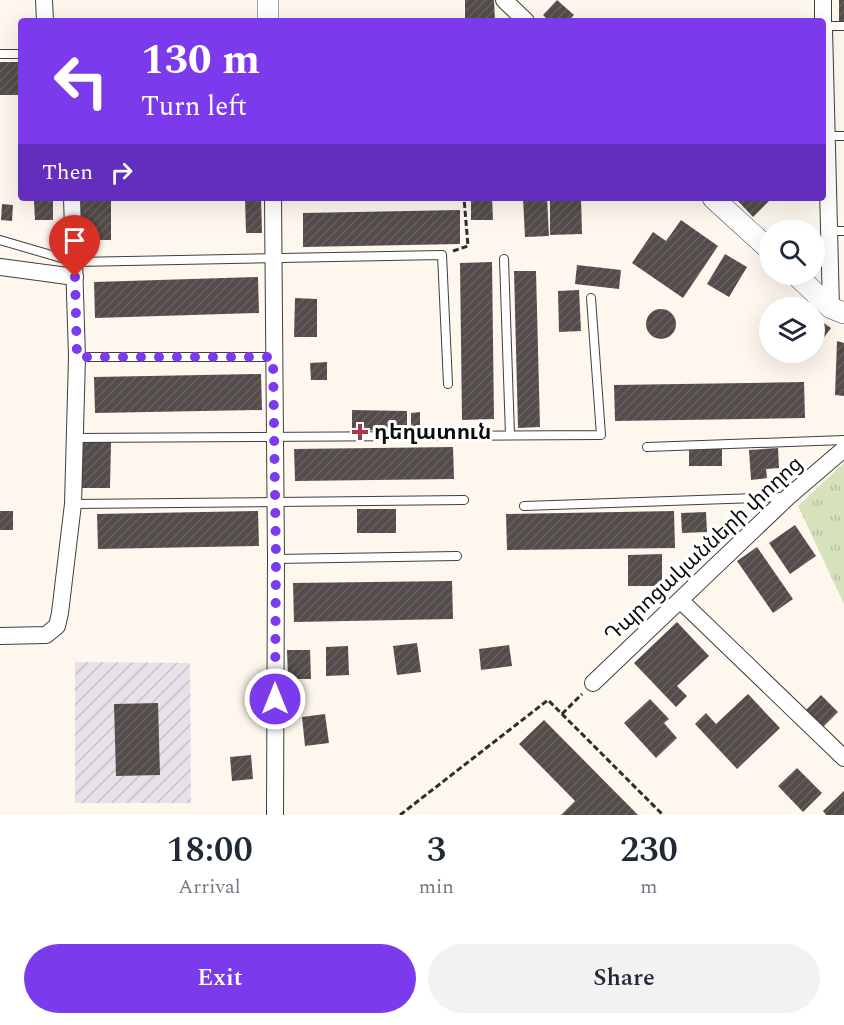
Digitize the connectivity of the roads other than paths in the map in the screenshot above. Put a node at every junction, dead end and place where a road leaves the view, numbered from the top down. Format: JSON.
{"nodes":[{"id":1,"x":44,"y":0,"type":"edge"},
{"id":2,"x":268,"y":0,"type":"edge"},
{"id":3,"x":504,"y":0,"type":"edge"},
{"id":4,"x":823,"y":0,"type":"edge"},
{"id":5,"x":45,"y":18,"type":"edge"},
{"id":6,"x":268,"y":18,"type":"edge"},
{"id":7,"x":523,"y":18,"type":"edge"},
{"id":8,"x":823,"y":18,"type":"edge"},
{"id":9,"x":844,"y":26,"type":"edge"},
{"id":10,"x":826,"y":27,"type":"edge"},
{"id":11,"x":0,"y":54,"type":"edge"},
{"id":12,"x":18,"y":54,"type":"edge"},
{"id":13,"x":826,"y":136,"type":"joint"},
{"id":14,"x":844,"y":136,"type":"edge"},
{"id":15,"x":72,"y":201,"type":"edge"},
{"id":16,"x":273,"y":201,"type":"edge"},
{"id":17,"x":716,"y":201,"type":"edge"},
{"id":18,"x":836,"y":231,"type":"edge"},
{"id":19,"x":0,"y":240,"type":"edge"},
{"id":20,"x":759,"y":240,"type":"edge"},
{"id":21,"x":273,"y":258,"type":"junction"},
{"id":22,"x":504,"y":259,"type":"dead end"},
{"id":23,"x":0,"y":267,"type":"edge"},
{"id":24,"x":75,"y":269,"type":"junction"},
{"id":25,"x":808,"y":285,"type":"edge"},
{"id":26,"x":591,"y":298,"type":"dead end"},
{"id":27,"x":838,"y":311,"type":"edge"},
{"id":28,"x":77,"y":357,"type":"junction"},
{"id":29,"x":273,"y":357,"type":"junction"},
{"id":30,"x":448,"y":384,"type":"dead end"},
{"id":31,"x":510,"y":435,"type":"junction"},
{"id":32,"x":275,"y":437,"type":"junction"},
{"id":33,"x":74,"y":438,"type":"junction"},
{"id":34,"x":844,"y":440,"type":"edge"},
{"id":35,"x":647,"y":447,"type":"dead end"},
{"id":36,"x":844,"y":449,"type":"edge"},
{"id":37,"x":788,"y":497,"type":"junction"},
{"id":38,"x":464,"y":500,"type":"dead end"},
{"id":39,"x":275,"y":501,"type":"junction"},
{"id":40,"x":73,"y":504,"type":"junction"},
{"id":41,"x":524,"y":506,"type":"dead end"},
{"id":42,"x":457,"y":556,"type":"dead end"},
{"id":43,"x":276,"y":559,"type":"junction"},
{"id":44,"x":681,"y":601,"type":"junction"},
{"id":45,"x":0,"y":636,"type":"edge"},
{"id":46,"x":593,"y":683,"type":"road end"},
{"id":47,"x":842,"y":751,"type":"edge"},
{"id":48,"x":275,"y":815,"type":"edge"}],
"edges":[{"from":1,"to":5,"type":"street"},
{"from":2,"to":6,"type":"street"},
{"from":3,"to":7,"type":"street"},
{"from":4,"to":8,"type":"street"},
{"from":9,"to":10,"type":"lane"},
{"from":11,"to":12,"type":"lane"},
{"from":13,"to":14,"type":"lane"},
{"from":13,"to":18,"type":"street"},
{"from":15,"to":24,"type":"street"},
{"from":16,"to":21,"type":"street"},
{"from":17,"to":20,"type":"street"},
{"from":18,"to":27,"type":"street"},
{"from":19,"to":24,"type":"lane"},
{"from":21,"to":24,"type":"lane"},
{"from":21,"to":29,"type":"street"},
{"from":21,"to":30,"type":"lane"},
{"from":22,"to":31,"type":"lane"},
{"from":23,"to":24,"type":"street"},
{"from":24,"to":28,"type":"street"},
{"from":25,"to":27,"type":"street"},
{"from":26,"to":31,"type":"lane"},
{"from":28,"to":29,"type":"lane"},
{"from":28,"to":33,"type":"street"},
{"from":29,"to":32,"type":"street"},
{"from":31,"to":32,"type":"lane"},
{"from":32,"to":33,"type":"lane"},
{"from":32,"to":39,"type":"street"},
{"from":33,"to":40,"type":"street"},
{"from":34,"to":35,"type":"lane"},
{"from":36,"to":37,"type":"street","name":"Դպրոցականների փողոց"},
{"from":37,"to":41,"type":"lane"},
{"from":37,"to":44,"type":"street","name":"Դպրոցականների փողոց"},
{"from":38,"to":39,"type":"lane"},
{"from":39,"to":40,"type":"lane"},
{"from":39,"to":43,"type":"street"},
{"from":40,"to":45,"type":"street"},
{"from":42,"to":43,"type":"lane"},
{"from":43,"to":48,"type":"street"},
{"from":44,"to":46,"type":"street","name":"Դպրոցականների փողոց"},
{"from":44,"to":47,"type":"street"}]}
